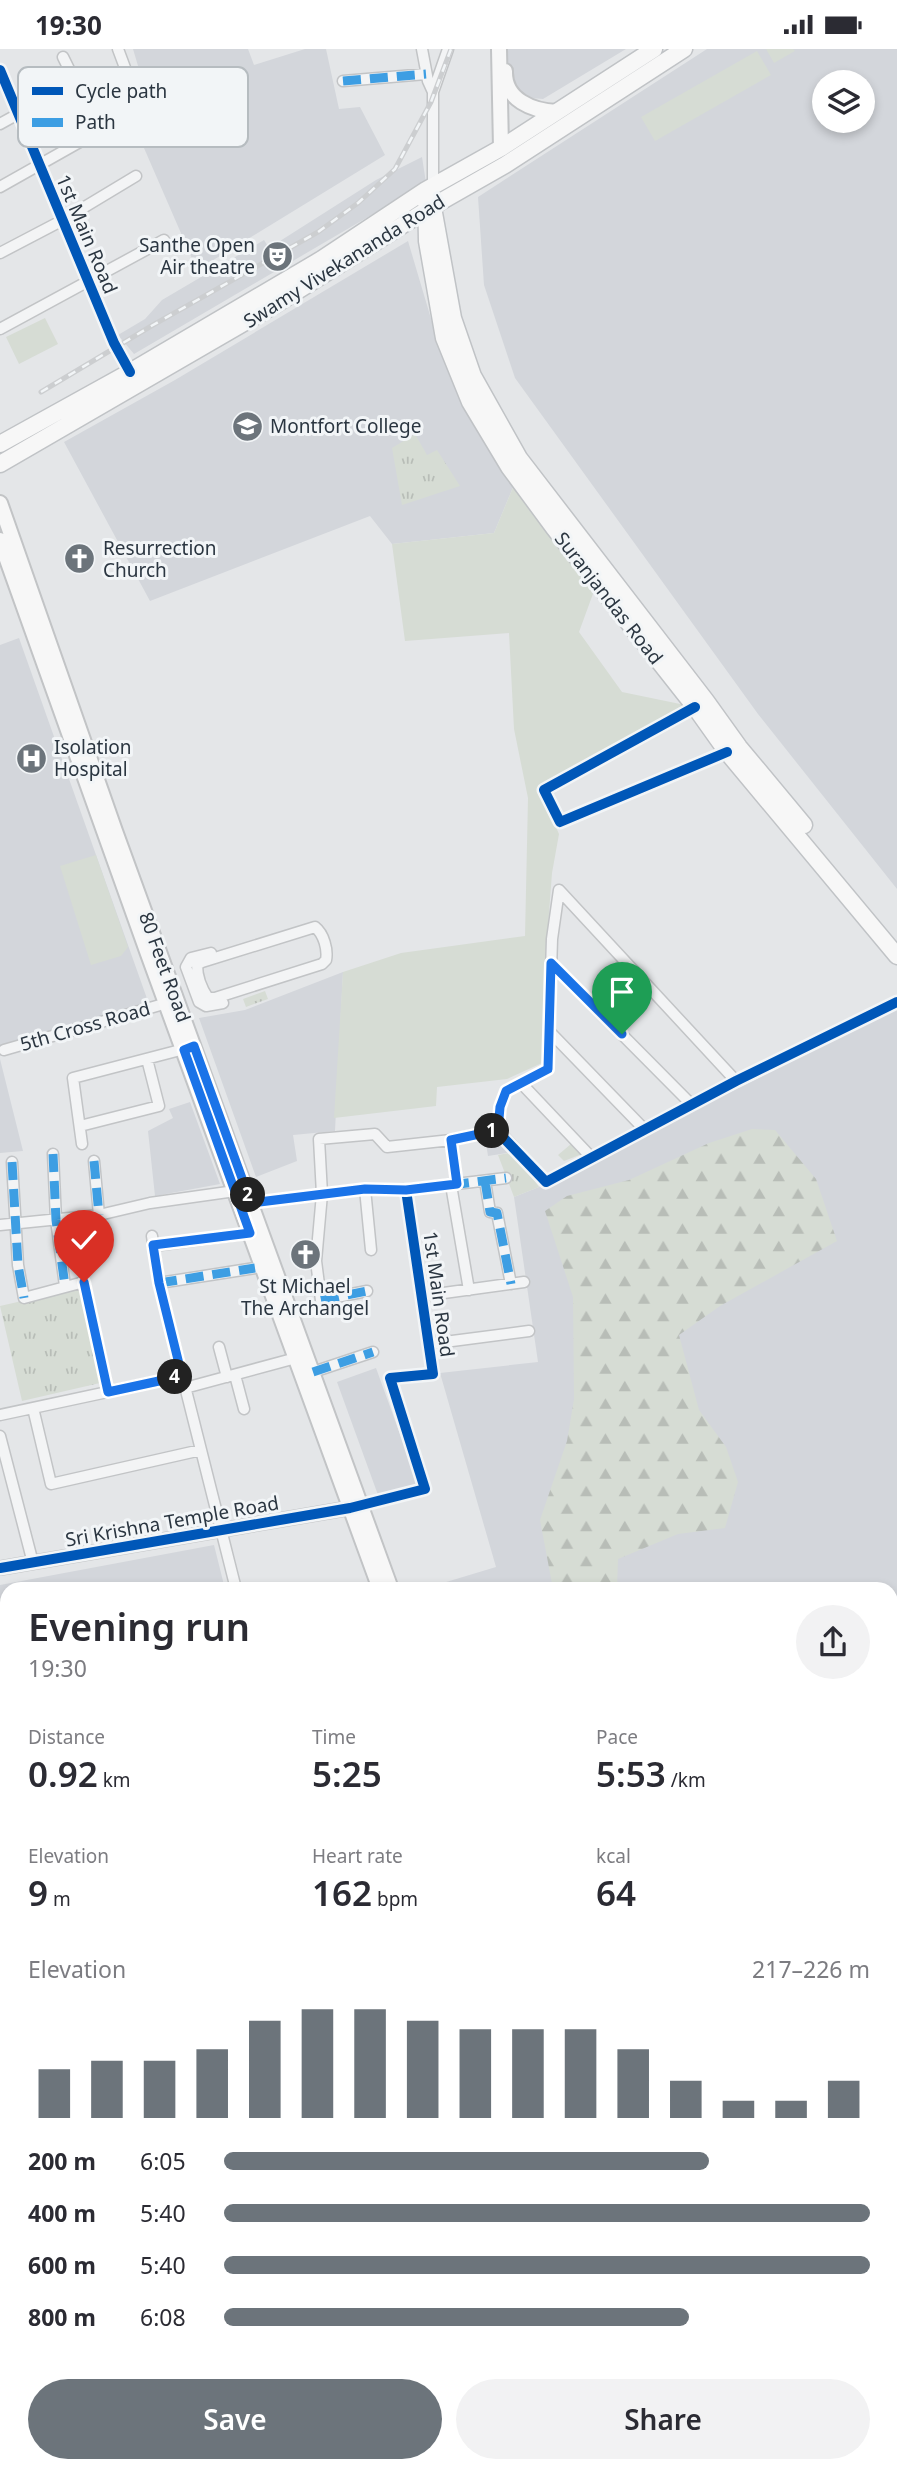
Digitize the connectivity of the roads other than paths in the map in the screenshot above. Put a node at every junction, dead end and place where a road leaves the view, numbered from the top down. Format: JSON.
{"nodes":[{"id":1,"x":118,"y":49,"type":"edge"},
{"id":2,"x":422,"y":49,"type":"edge"},
{"id":3,"x":447,"y":49,"type":"edge"},
{"id":4,"x":499,"y":49,"type":"edge"},
{"id":5,"x":506,"y":49,"type":"edge"},
{"id":6,"x":654,"y":49,"type":"edge"},
{"id":7,"x":684,"y":49,"type":"edge"},
{"id":8,"x":63,"y":57,"type":"dead end"},
{"id":9,"x":68,"y":67,"type":"edge"},
{"id":10,"x":125,"y":67,"type":"edge"},
{"id":11,"x":0,"y":70,"type":"edge"},
{"id":12,"x":426,"y":74,"type":"junction"},
{"id":13,"x":343,"y":81,"type":"dead end"},
{"id":14,"x":433,"y":92,"type":"junction"},
{"id":15,"x":557,"y":112,"type":"junction"},
{"id":16,"x":18,"y":114,"type":"joint"},
{"id":17,"x":0,"y":124,"type":"edge"},
{"id":18,"x":32,"y":147,"type":"edge"},
{"id":19,"x":74,"y":147,"type":"edge"},
{"id":20,"x":501,"y":148,"type":"junction"},
{"id":21,"x":40,"y":166,"type":"junction"},
{"id":22,"x":136,"y":176,"type":"dead end"},
{"id":23,"x":0,"y":187,"type":"edge"},
{"id":24,"x":429,"y":188,"type":"junction"},
{"id":25,"x":429,"y":208,"type":"junction"},
{"id":26,"x":63,"y":220,"type":"junction"},
{"id":27,"x":164,"y":240,"type":"dead end"},
{"id":28,"x":0,"y":253,"type":"edge"},
{"id":29,"x":88,"y":282,"type":"junction"},
{"id":30,"x":0,"y":329,"type":"edge"},
{"id":31,"x":130,"y":372,"type":"junction"},
{"id":32,"x":0,"y":444,"type":"edge"},
{"id":33,"x":0,"y":464,"type":"edge"},
{"id":34,"x":0,"y":503,"type":"edge"},
{"id":35,"x":0,"y":540,"type":"edge"},
{"id":36,"x":695,"y":706,"type":"junction"},
{"id":37,"x":727,"y":752,"type":"junction"},
{"id":38,"x":897,"y":940,"type":"edge"},
{"id":39,"x":211,"y":953,"type":"dead end"},
{"id":40,"x":897,"y":956,"type":"edge"},
{"id":41,"x":551,"y":963,"type":"junction"},
{"id":42,"x":196,"y":984,"type":"junction"},
{"id":43,"x":172,"y":996,"type":"junction"},
{"id":44,"x":897,"y":1002,"type":"edge"},
{"id":45,"x":223,"y":1003,"type":"dead end"},
{"id":46,"x":551,"y":1032,"type":"junction"},
{"id":47,"x":189,"y":1048,"type":"junction"},
{"id":48,"x":4,"y":1050,"type":"dead end"},
{"id":49,"x":147,"y":1059,"type":"junction"},
{"id":50,"x":736,"y":1081,"type":"junction"},
{"id":51,"x":521,"y":1083,"type":"junction"},
{"id":52,"x":692,"y":1105,"type":"junction"},
{"id":53,"x":80,"y":1126,"type":"junction"},
{"id":54,"x":498,"y":1130,"type":"junction"},
{"id":55,"x":645,"y":1130,"type":"junction"},
{"id":56,"x":451,"y":1140,"type":"junction"},
{"id":57,"x":82,"y":1143,"type":"dead end"},
{"id":58,"x":53,"y":1154,"type":"dead end"},
{"id":59,"x":591,"y":1157,"type":"junction"},
{"id":60,"x":94,"y":1161,"type":"dead end"},
{"id":61,"x":12,"y":1162,"type":"dead end"},
{"id":62,"x":506,"y":1178,"type":"dead end"},
{"id":63,"x":485,"y":1181,"type":"junction"},
{"id":64,"x":454,"y":1184,"type":"junction"},
{"id":65,"x":365,"y":1189,"type":"junction"},
{"id":66,"x":406,"y":1190,"type":"junction"},
{"id":67,"x":235,"y":1191,"type":"junction"},
{"id":68,"x":322,"y":1194,"type":"junction"},
{"id":69,"x":251,"y":1203,"type":"junction"},
{"id":70,"x":99,"y":1215,"type":"junction"},
{"id":71,"x":56,"y":1220,"type":"junction"},
{"id":72,"x":14,"y":1223,"type":"junction"},
{"id":73,"x":0,"y":1225,"type":"edge"},
{"id":74,"x":250,"y":1233,"type":"junction"},
{"id":75,"x":371,"y":1250,"type":"dead end"},
{"id":76,"x":255,"y":1268,"type":"dead end"},
{"id":77,"x":524,"y":1282,"type":"dead end"},
{"id":78,"x":159,"y":1283,"type":"junction"},
{"id":79,"x":510,"y":1284,"type":"junction"},
{"id":80,"x":65,"y":1286,"type":"junction"},
{"id":81,"x":469,"y":1290,"type":"junction"},
{"id":82,"x":367,"y":1291,"type":"dead end"},
{"id":83,"x":422,"y":1296,"type":"junction"},
{"id":84,"x":529,"y":1331,"type":"dead end"},
{"id":85,"x":429,"y":1344,"type":"junction"},
{"id":86,"x":219,"y":1347,"type":"dead end"},
{"id":87,"x":373,"y":1352,"type":"dead end"},
{"id":88,"x":296,"y":1358,"type":"junction"},
{"id":89,"x":313,"y":1372,"type":"junction"},
{"id":90,"x":182,"y":1376,"type":"junction"},
{"id":91,"x":231,"y":1376,"type":"junction"},
{"id":92,"x":185,"y":1388,"type":"junction"},
{"id":93,"x":108,"y":1392,"type":"junction"},
{"id":94,"x":33,"y":1408,"type":"junction"},
{"id":95,"x":244,"y":1409,"type":"dead end"},
{"id":96,"x":0,"y":1415,"type":"edge"},
{"id":97,"x":0,"y":1436,"type":"edge"},
{"id":98,"x":201,"y":1450,"type":"junction"},
{"id":99,"x":355,"y":1506,"type":"junction"},
{"id":100,"x":221,"y":1530,"type":"junction"},
{"id":101,"x":33,"y":1563,"type":"junction"},
{"id":102,"x":0,"y":1569,"type":"edge"},
{"id":103,"x":234,"y":1582,"type":"edge"},
{"id":104,"x":378,"y":1582,"type":"edge"},
{"id":105,"x":388,"y":1582,"type":"edge"}],
"edges":[{"from":1,"to":10,"type":"street"},
{"from":2,"to":12,"type":"street"},
{"from":3,"to":14,"type":"street"},
{"from":4,"to":20,"type":"main road"},
{"from":5,"to":15,"type":"main road"},
{"from":6,"to":15,"type":"main road","name":"Swamy Vivekananda Road"},
{"from":7,"to":25,"type":"main road","name":"Swamy Vivekananda Road"},
{"from":8,"to":9,"type":"street"},
{"from":11,"to":16,"type":"street","name":"1st Main Road"},
{"from":12,"to":13,"type":"street"},
{"from":12,"to":14,"type":"street"},
{"from":14,"to":24,"type":"street"},
{"from":15,"to":20,"type":"main road","name":"Swamy Vivekananda Road"},
{"from":16,"to":17,"type":"street"},
{"from":18,"to":21,"type":"street","name":"1st Main Road"},
{"from":19,"to":21,"type":"street"},
{"from":20,"to":24,"type":"main road","name":"Swamy Vivekananda Road"},
{"from":21,"to":23,"type":"street"},
{"from":21,"to":26,"type":"street","name":"1st Main Road"},
{"from":22,"to":26,"type":"street"},
{"from":24,"to":25,"type":"main road","name":"Suranjandas Road"},
{"from":24,"to":31,"type":"main road","name":"Swamy Vivekananda Road"},
{"from":25,"to":33,"type":"main road","name":"Swamy Vivekananda Road"},
{"from":25,"to":36,"type":"main road","name":"Suranjandas Road"},
{"from":25,"to":38,"type":"main road","name":"Suranjandas Road"},
{"from":26,"to":28,"type":"street"},
{"from":26,"to":29,"type":"street","name":"1st Main Road"},
{"from":27,"to":29,"type":"street"},
{"from":29,"to":30,"type":"street"},
{"from":29,"to":31,"type":"street","name":"1st Main Road"},
{"from":31,"to":32,"type":"main road","name":"Swamy Vivekananda Road"},
{"from":34,"to":43,"type":"main road","name":"80 Feet Road"},
{"from":35,"to":43,"type":"main road","name":"80 Feet Road"},
{"from":36,"to":37,"type":"main road","name":"Suranjandas Road"},
{"from":36,"to":37,"type":"street"},
{"from":37,"to":40,"type":"main road","name":"Suranjandas Road"},
{"from":39,"to":42,"type":"street"},
{"from":41,"to":46,"type":"street"},
{"from":41,"to":50,"type":"street"},
{"from":41,"to":52,"type":"street"},
{"from":42,"to":42,"type":"street"},
{"from":42,"to":43,"type":"street","name":"5th Cross Road"},
{"from":42,"to":45,"type":"street"},
{"from":43,"to":47,"type":"main road","name":"80 Feet Road"},
{"from":43,"to":48,"type":"street","name":"5th Cross Road"},
{"from":44,"to":50,"type":"street"},
{"from":46,"to":51,"type":"street"},
{"from":46,"to":55,"type":"street"},
{"from":47,"to":49,"type":"street"},
{"from":47,"to":67,"type":"main road","name":"80 Feet Road"},
{"from":47,"to":69,"type":"main road","name":"80 Feet Road"},
{"from":49,"to":53,"type":"street"},
{"from":49,"to":53,"type":"street"},
{"from":50,"to":52,"type":"street"},
{"from":51,"to":54,"type":"street"},
{"from":51,"to":59,"type":"street"},
{"from":52,"to":55,"type":"street"},
{"from":53,"to":57,"type":"street"},
{"from":54,"to":56,"type":"street"},
{"from":54,"to":59,"type":"street"},
{"from":55,"to":59,"type":"street"},
{"from":56,"to":64,"type":"street"},
{"from":56,"to":68,"type":"street"},
{"from":58,"to":71,"type":"street"},
{"from":60,"to":70,"type":"street"},
{"from":61,"to":72,"type":"street"},
{"from":62,"to":63,"type":"street"},
{"from":63,"to":64,"type":"street"},
{"from":63,"to":79,"type":"street"},
{"from":64,"to":66,"type":"street"},
{"from":64,"to":81,"type":"street"},
{"from":65,"to":66,"type":"street"},
{"from":65,"to":68,"type":"street"},
{"from":65,"to":75,"type":"street"},
{"from":66,"to":83,"type":"street","name":"1st Main Road"},
{"from":67,"to":70,"type":"street"},
{"from":67,"to":74,"type":"main road","name":"80 Feet Road"},
{"from":68,"to":69,"type":"street"},
{"from":68,"to":82,"type":"street"},
{"from":69,"to":89,"type":"main road","name":"80 Feet Road"},
{"from":70,"to":71,"type":"street"},
{"from":71,"to":72,"type":"street"},
{"from":71,"to":80,"type":"street"},
{"from":72,"to":73,"type":"street"},
{"from":72,"to":80,"type":"street"},
{"from":74,"to":78,"type":"street"},
{"from":74,"to":88,"type":"main road","name":"80 Feet Road"},
{"from":76,"to":78,"type":"street"},
{"from":77,"to":79,"type":"street"},
{"from":78,"to":90,"type":"street"},
{"from":79,"to":81,"type":"street"},
{"from":80,"to":93,"type":"street"},
{"from":81,"to":83,"type":"street"},
{"from":83,"to":85,"type":"street","name":"1st Main Road"},
{"from":84,"to":85,"type":"street"},
{"from":85,"to":99,"type":"street","name":"1st Main Road"},
{"from":86,"to":91,"type":"street"},
{"from":87,"to":89,"type":"street"},
{"from":88,"to":91,"type":"street"},
{"from":88,"to":99,"type":"main road","name":"80 Feet Road"},
{"from":89,"to":99,"type":"main road","name":"80 Feet Road"},
{"from":90,"to":92,"type":"street"},
{"from":90,"to":93,"type":"street"},
{"from":91,"to":92,"type":"street"},
{"from":91,"to":95,"type":"street"},
{"from":92,"to":98,"type":"street"},
{"from":93,"to":94,"type":"street"},
{"from":94,"to":96,"type":"street"},
{"from":94,"to":98,"type":"street"},
{"from":97,"to":101,"type":"street"},
{"from":98,"to":100,"type":"street"},
{"from":99,"to":100,"type":"street","name":"Sri Krishna Temple Road"},
{"from":99,"to":104,"type":"main road","name":"80 Feet Road"},
{"from":99,"to":105,"type":"main road","name":"80 Feet Road"},
{"from":100,"to":101,"type":"street","name":"Sri Krishna Temple Road"},
{"from":100,"to":103,"type":"street"},
{"from":101,"to":102,"type":"street","name":"Sri Krishna Temple Road"}]}
